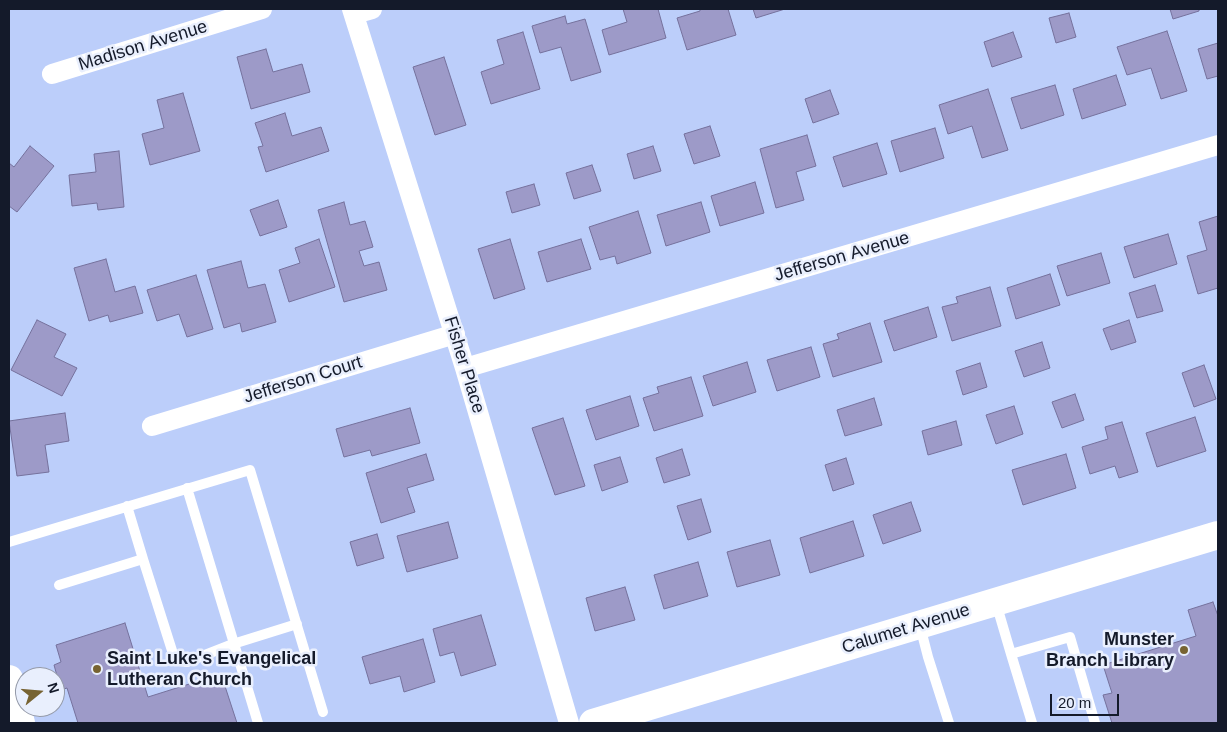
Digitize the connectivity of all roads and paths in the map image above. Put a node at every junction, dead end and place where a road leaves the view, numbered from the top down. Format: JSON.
{"nodes":[{"id":1,"x":262,"y":9,"type":"edge"},
{"id":2,"x":359,"y":11,"type":"edge"},
{"id":3,"x":52,"y":74,"type":"dead end"},
{"id":4,"x":1218,"y":145,"type":"edge"},
{"id":5,"x":455,"y":334,"type":"junction"},
{"id":6,"x":465,"y":368,"type":"junction"},
{"id":7,"x":152,"y":426,"type":"dead end"},
{"id":8,"x":188,"y":488,"type":"junction"},
{"id":9,"x":128,"y":506,"type":"junction"},
{"id":10,"x":1218,"y":535,"type":"edge"},
{"id":11,"x":9,"y":542,"type":"edge"},
{"id":12,"x":143,"y":559,"type":"junction"},
{"id":13,"x":59,"y":586,"type":"dead end"},
{"id":14,"x":995,"y":602,"type":"junction"},
{"id":15,"x":297,"y":624,"type":"junction"},
{"id":16,"x":919,"y":625,"type":"junction"},
{"id":17,"x":233,"y":644,"type":"junction"},
{"id":18,"x":1011,"y":654,"type":"junction"},
{"id":19,"x":9,"y":679,"type":"edge"},
{"id":20,"x":323,"y":712,"type":"dead end"},
{"id":21,"x":21,"y":723,"type":"edge"},
{"id":22,"x":258,"y":723,"type":"edge"},
{"id":23,"x":570,"y":723,"type":"edge"},
{"id":24,"x":593,"y":723,"type":"edge"},
{"id":25,"x":949,"y":723,"type":"edge"},
{"id":26,"x":1032,"y":723,"type":"edge"},
{"id":27,"x":1095,"y":723,"type":"edge"}],
"edges":[{"from":1,"to":3,"type":"street","name":"Madison Avenue"},
{"from":2,"to":5,"type":"street","name":"Fisher Place"},
{"from":4,"to":6,"type":"street","name":"Jefferson Avenue"},
{"from":5,"to":6,"type":"street","name":"Fisher Place"},
{"from":5,"to":7,"type":"street","name":"Jefferson Court"},
{"from":6,"to":23,"type":"street","name":"Fisher Place"},
{"from":8,"to":9,"type":"lane"},
{"from":8,"to":15,"type":"lane"},
{"from":8,"to":17,"type":"lane"},
{"from":9,"to":11,"type":"lane"},
{"from":9,"to":12,"type":"lane"},
{"from":10,"to":14,"type":"main road","name":"Calumet Avenue"},
{"from":12,"to":13,"type":"lane"},
{"from":12,"to":17,"type":"lane"},
{"from":14,"to":16,"type":"main road","name":"Calumet Avenue"},
{"from":14,"to":18,"type":"lane"},
{"from":15,"to":17,"type":"lane"},
{"from":15,"to":20,"type":"lane"},
{"from":16,"to":24,"type":"main road","name":"Calumet Avenue"},
{"from":16,"to":25,"type":"lane"},
{"from":17,"to":22,"type":"lane"},
{"from":18,"to":26,"type":"lane"},
{"from":18,"to":27,"type":"lane"},
{"from":19,"to":21,"type":"main road"}]}
